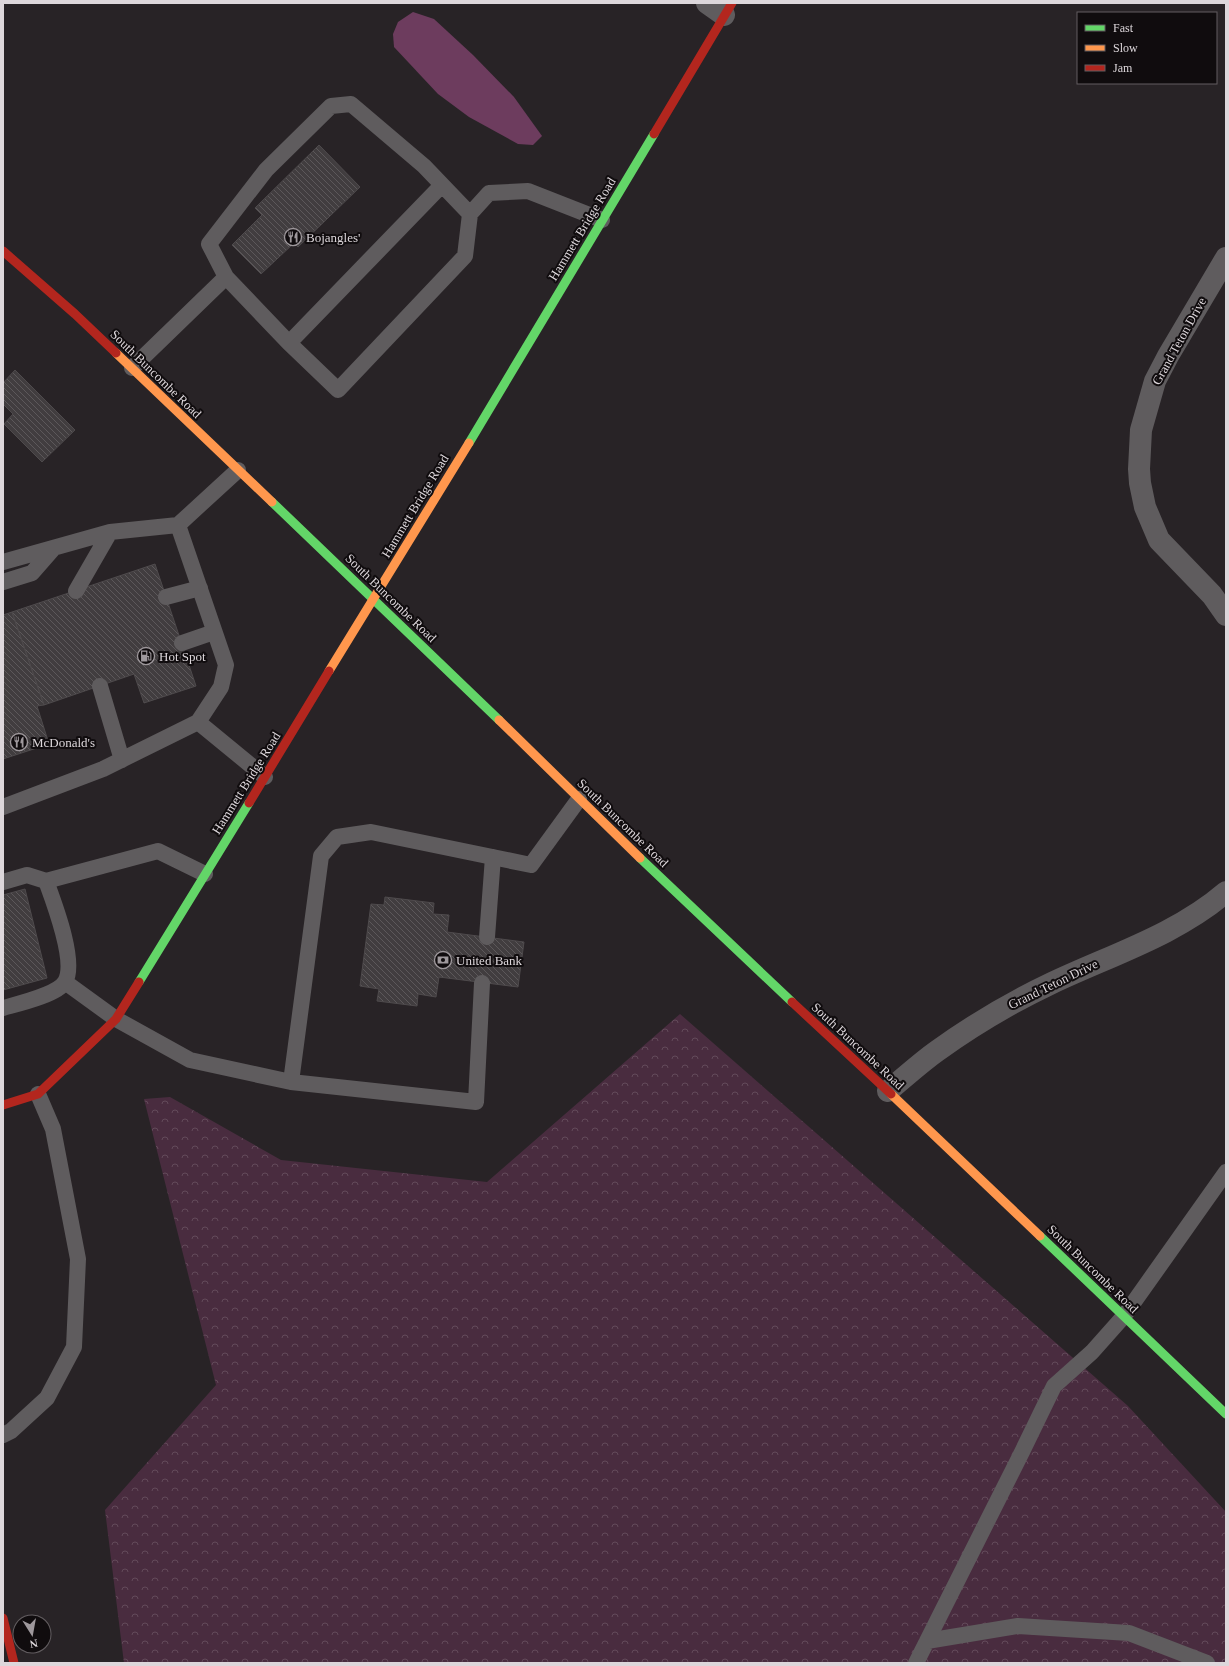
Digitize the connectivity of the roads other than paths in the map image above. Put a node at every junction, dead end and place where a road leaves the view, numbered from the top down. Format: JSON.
{"nodes":[{"id":1,"x":721,"y":7,"type":"edge"},
{"id":2,"x":442,"y":185,"type":"junction"},
{"id":3,"x":470,"y":214,"type":"junction"},
{"id":4,"x":602,"y":220,"type":"junction"},
{"id":5,"x":3,"y":251,"type":"edge"},
{"id":6,"x":1226,"y":258,"type":"edge"},
{"id":7,"x":226,"y":277,"type":"junction"},
{"id":8,"x":289,"y":343,"type":"junction"},
{"id":9,"x":132,"y":368,"type":"junction"},
{"id":10,"x":238,"y":470,"type":"junction"},
{"id":11,"x":178,"y":525,"type":"junction"},
{"id":12,"x":110,"y":532,"type":"junction"},
{"id":13,"x":52,"y":549,"type":"junction"},
{"id":14,"x":3,"y":562,"type":"edge"},
{"id":15,"x":3,"y":582,"type":"edge"},
{"id":16,"x":200,"y":588,"type":"junction"},
{"id":17,"x":76,"y":591,"type":"dead end"},
{"id":18,"x":1219,"y":592,"type":"edge"},
{"id":19,"x":166,"y":597,"type":"dead end"},
{"id":20,"x":374,"y":599,"type":"junction"},
{"id":21,"x":1226,"y":615,"type":"edge"},
{"id":22,"x":214,"y":632,"type":"junction"},
{"id":23,"x":182,"y":643,"type":"dead end"},
{"id":24,"x":100,"y":686,"type":"dead end"},
{"id":25,"x":198,"y":722,"type":"junction"},
{"id":26,"x":122,"y":760,"type":"junction"},
{"id":27,"x":265,"y":777,"type":"junction"},
{"id":28,"x":579,"y":799,"type":"junction"},
{"id":29,"x":3,"y":807,"type":"edge"},
{"id":30,"x":493,"y":857,"type":"junction"},
{"id":31,"x":205,"y":874,"type":"junction"},
{"id":32,"x":46,"y":881,"type":"junction"},
{"id":33,"x":3,"y":882,"type":"edge"},
{"id":34,"x":1226,"y":892,"type":"edge"},
{"id":35,"x":487,"y":938,"type":"dead end"},
{"id":36,"x":65,"y":982,"type":"junction"},
{"id":37,"x":482,"y":983,"type":"dead end"},
{"id":38,"x":3,"y":1008,"type":"edge"},
{"id":39,"x":116,"y":1019,"type":"junction"},
{"id":40,"x":291,"y":1082,"type":"junction"},
{"id":41,"x":888,"y":1091,"type":"junction"},
{"id":42,"x":38,"y":1094,"type":"junction"},
{"id":43,"x":3,"y":1105,"type":"edge"},
{"id":44,"x":1226,"y":1172,"type":"edge"},
{"id":45,"x":1124,"y":1316,"type":"junction"},
{"id":46,"x":1226,"y":1414,"type":"edge"},
{"id":47,"x":3,"y":1435,"type":"edge"},
{"id":48,"x":3,"y":1618,"type":"edge"},
{"id":49,"x":928,"y":1641,"type":"junction"},
{"id":50,"x":14,"y":1663,"type":"edge"},
{"id":51,"x":916,"y":1663,"type":"edge"},
{"id":52,"x":1207,"y":1663,"type":"edge"}],
"edges":[{"from":1,"to":4,"type":"main road","name":"Hammett Bridge Road"},
{"from":2,"to":3,"type":"lane"},
{"from":2,"to":7,"type":"lane"},
{"from":2,"to":8,"type":"lane"},
{"from":3,"to":4,"type":"lane"},
{"from":3,"to":8,"type":"lane"},
{"from":4,"to":20,"type":"main road","name":"Hammett Bridge Road"},
{"from":5,"to":9,"type":"main road","name":"South Buncombe Road"},
{"from":6,"to":18,"type":"street","name":"Grand Teton Drive"},
{"from":7,"to":8,"type":"lane"},
{"from":7,"to":9,"type":"lane"},
{"from":9,"to":10,"type":"main road","name":"South Buncombe Road"},
{"from":10,"to":11,"type":"lane"},
{"from":10,"to":20,"type":"main road","name":"South Buncombe Road"},
{"from":11,"to":12,"type":"lane"},
{"from":11,"to":16,"type":"lane"},
{"from":12,"to":13,"type":"lane"},
{"from":12,"to":17,"type":"lane"},
{"from":13,"to":14,"type":"lane"},
{"from":13,"to":15,"type":"lane"},
{"from":16,"to":19,"type":"lane"},
{"from":16,"to":22,"type":"lane"},
{"from":18,"to":21,"type":"street","name":"Grand Teton Drive"},
{"from":20,"to":27,"type":"main road","name":"Hammett Bridge Road"},
{"from":20,"to":28,"type":"main road","name":"South Buncombe Road"},
{"from":22,"to":23,"type":"lane"},
{"from":22,"to":25,"type":"lane"},
{"from":24,"to":26,"type":"lane"},
{"from":25,"to":26,"type":"lane"},
{"from":25,"to":27,"type":"lane"},
{"from":26,"to":29,"type":"lane"},
{"from":27,"to":31,"type":"main road","name":"Hammett Bridge Road"},
{"from":28,"to":30,"type":"lane"},
{"from":28,"to":41,"type":"main road","name":"South Buncombe Road"},
{"from":30,"to":35,"type":"lane"},
{"from":30,"to":40,"type":"lane"},
{"from":31,"to":32,"type":"lane"},
{"from":31,"to":39,"type":"main road","name":"Hammett Bridge Road"},
{"from":32,"to":33,"type":"lane"},
{"from":32,"to":36,"type":"lane"},
{"from":34,"to":41,"type":"street","name":"Grand Teton Drive"},
{"from":36,"to":38,"type":"lane"},
{"from":36,"to":39,"type":"lane"},
{"from":37,"to":40,"type":"lane"},
{"from":39,"to":40,"type":"lane"},
{"from":39,"to":42,"type":"main road","name":"Hammett Bridge Road"},
{"from":41,"to":45,"type":"main road","name":"South Buncombe Road"},
{"from":42,"to":43,"type":"main road","name":"Hammett Bridge Road"},
{"from":42,"to":47,"type":"lane"},
{"from":44,"to":45,"type":"lane"},
{"from":45,"to":46,"type":"main road","name":"South Buncombe Road"},
{"from":45,"to":49,"type":"lane"},
{"from":48,"to":50,"type":"main road"},
{"from":49,"to":51,"type":"lane"},
{"from":49,"to":52,"type":"lane"}]}
